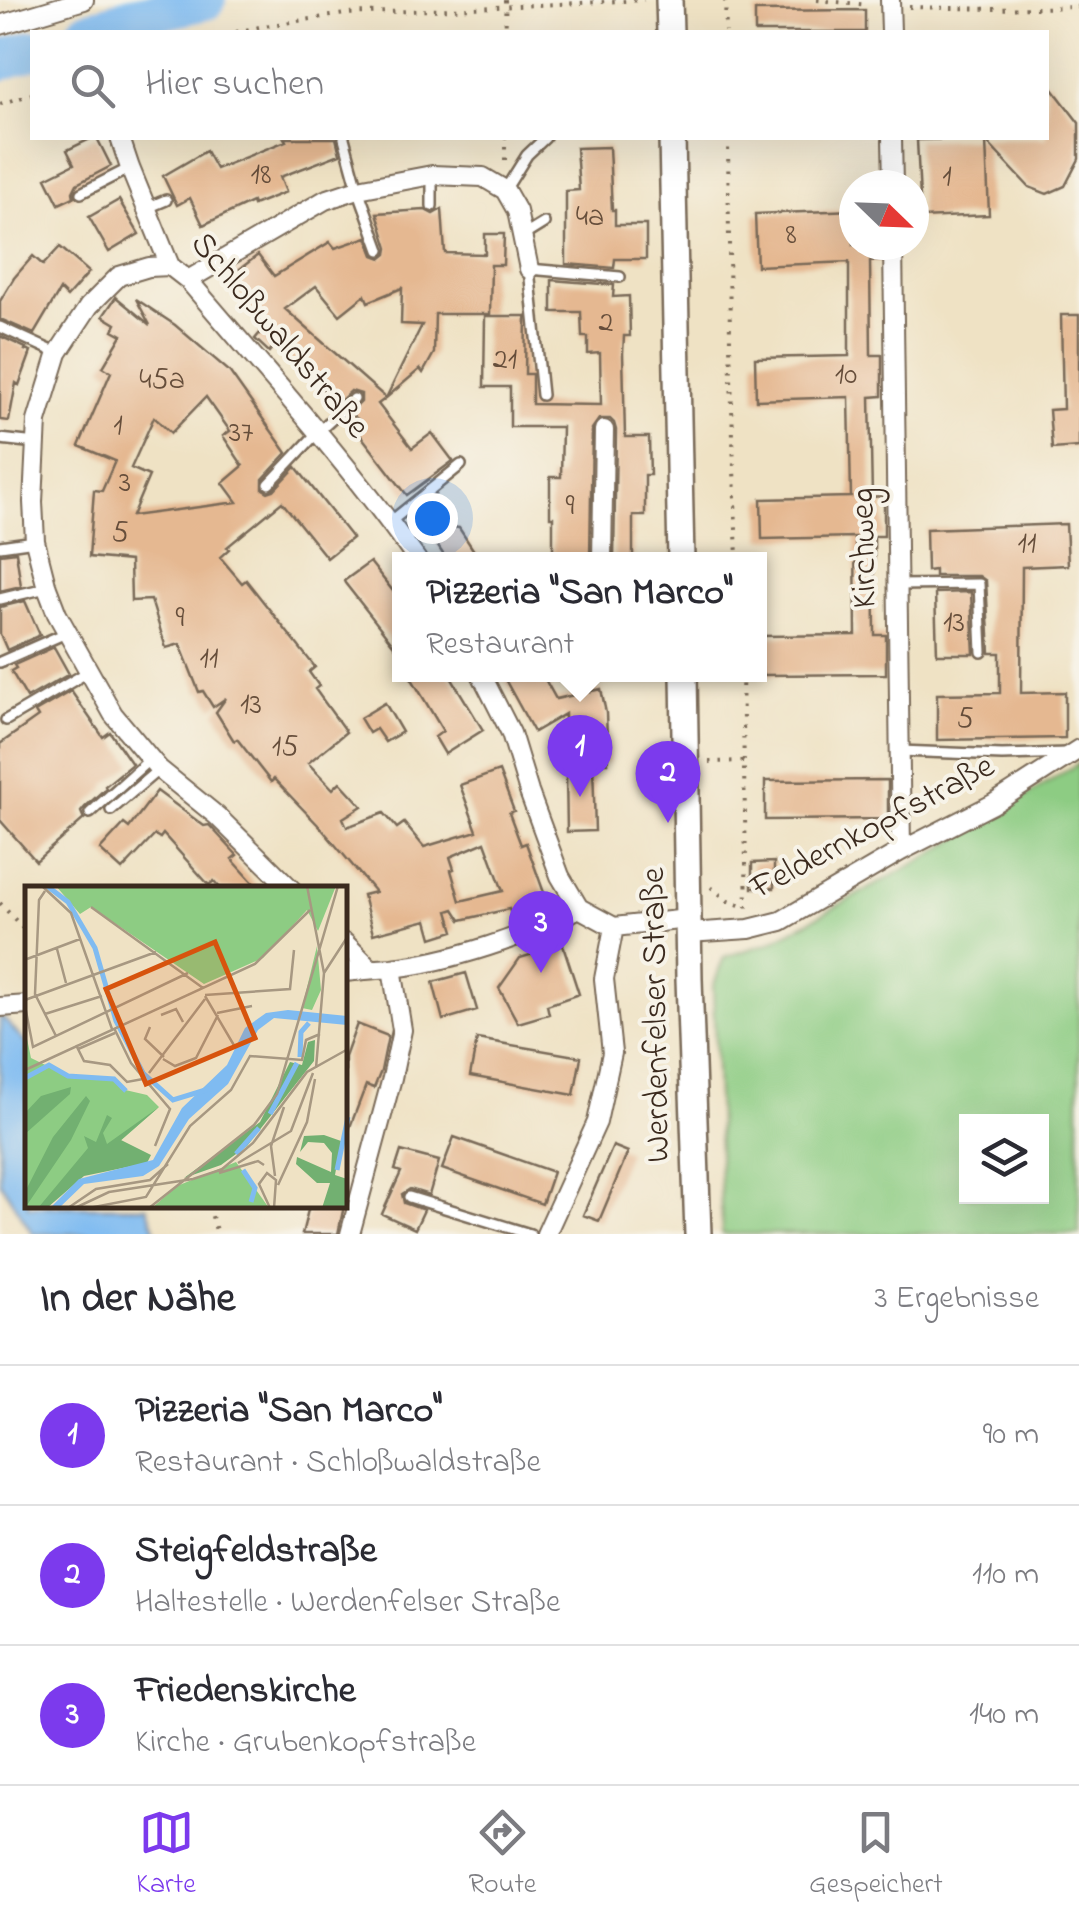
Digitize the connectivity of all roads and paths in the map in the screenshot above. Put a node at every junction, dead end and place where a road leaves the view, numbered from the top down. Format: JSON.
{"nodes":[{"id":1,"x":649,"y":0,"type":"edge"},
{"id":2,"x":669,"y":0,"type":"edge"},
{"id":3,"x":725,"y":0,"type":"edge"},
{"id":4,"x":816,"y":0,"type":"edge"},
{"id":5,"x":74,"y":1,"type":"edge"},
{"id":6,"x":506,"y":3,"type":"edge"},
{"id":7,"x":890,"y":3,"type":"edge"},
{"id":8,"x":1079,"y":7,"type":"edge"},
{"id":9,"x":0,"y":25,"type":"edge"},
{"id":10,"x":245,"y":30,"type":"edge"},
{"id":11,"x":506,"y":30,"type":"edge"},
{"id":12,"x":670,"y":30,"type":"edge"},
{"id":13,"x":726,"y":30,"type":"edge"},
{"id":14,"x":891,"y":30,"type":"edge"},
{"id":15,"x":30,"y":95,"type":"edge"},
{"id":16,"x":0,"y":104,"type":"edge"},
{"id":17,"x":121,"y":140,"type":"edge"},
{"id":18,"x":345,"y":140,"type":"edge"},
{"id":19,"x":543,"y":140,"type":"edge"},
{"id":20,"x":672,"y":140,"type":"edge"},
{"id":21,"x":728,"y":140,"type":"edge"},
{"id":22,"x":892,"y":140,"type":"edge"},
{"id":23,"x":130,"y":168,"type":"junction"},
{"id":24,"x":892,"y":170,"type":"edge"},
{"id":25,"x":432,"y":175,"type":"junction"},
{"id":26,"x":358,"y":189,"type":"junction"},
{"id":27,"x":505,"y":190,"type":"junction"},
{"id":28,"x":81,"y":193,"type":"dead end"},
{"id":29,"x":166,"y":200,"type":"dead end"},
{"id":30,"x":432,"y":206,"type":"dead end"},
{"id":31,"x":147,"y":208,"type":"junction"},
{"id":32,"x":544,"y":223,"type":"dead end"},
{"id":33,"x":523,"y":236,"type":"junction"},
{"id":34,"x":380,"y":250,"type":"dead end"},
{"id":35,"x":893,"y":260,"type":"edge"},
{"id":36,"x":170,"y":266,"type":"junction"},
{"id":37,"x":529,"y":269,"type":"junction"},
{"id":38,"x":620,"y":278,"type":"dead end"},
{"id":39,"x":188,"y":280,"type":"junction"},
{"id":40,"x":0,"y":327,"type":"edge"},
{"id":41,"x":58,"y":353,"type":"junction"},
{"id":42,"x":542,"y":396,"type":"dead end"},
{"id":43,"x":354,"y":400,"type":"dead end"},
{"id":44,"x":604,"y":430,"type":"dead end"},
{"id":45,"x":318,"y":432,"type":"junction"},
{"id":46,"x":0,"y":438,"type":"edge"},
{"id":47,"x":36,"y":443,"type":"junction"},
{"id":48,"x":461,"y":464,"type":"dead end"},
{"id":49,"x":268,"y":484,"type":"dead end"},
{"id":50,"x":390,"y":522,"type":"junction"},
{"id":51,"x":35,"y":541,"type":"junction"},
{"id":52,"x":0,"y":546,"type":"edge"},
{"id":53,"x":411,"y":552,"type":"edge"},
{"id":54,"x":602,"y":552,"type":"edge"},
{"id":55,"x":681,"y":552,"type":"edge"},
{"id":56,"x":737,"y":552,"type":"edge"},
{"id":57,"x":898,"y":585,"type":"junction"},
{"id":58,"x":46,"y":588,"type":"junction"},
{"id":59,"x":0,"y":599,"type":"edge"},
{"id":60,"x":67,"y":633,"type":"junction"},
{"id":61,"x":982,"y":652,"type":"dead end"},
{"id":62,"x":0,"y":662,"type":"edge"},
{"id":63,"x":88,"y":672,"type":"junction"},
{"id":64,"x":485,"y":682,"type":"edge"},
{"id":65,"x":684,"y":682,"type":"edge"},
{"id":66,"x":742,"y":682,"type":"edge"},
{"id":67,"x":6,"y":720,"type":"dead end"},
{"id":68,"x":900,"y":750,"type":"junction"},
{"id":69,"x":1076,"y":751,"type":"edge"},
{"id":70,"x":744,"y":760,"type":"junction"},
{"id":71,"x":705,"y":762,"type":"dead end"},
{"id":72,"x":154,"y":764,"type":"junction"},
{"id":73,"x":111,"y":810,"type":"dead end"},
{"id":74,"x":90,"y":812,"type":"dead end"},
{"id":75,"x":901,"y":851,"type":"junction"},
{"id":76,"x":708,"y":885,"type":"dead end"},
{"id":77,"x":289,"y":886,"type":"edge"},
{"id":78,"x":0,"y":902,"type":"edge"},
{"id":79,"x":578,"y":908,"type":"junction"},
{"id":80,"x":747,"y":908,"type":"junction"},
{"id":81,"x":688,"y":926,"type":"junction"},
{"id":82,"x":614,"y":927,"type":"junction"},
{"id":83,"x":749,"y":930,"type":"junction"},
{"id":84,"x":25,"y":931,"type":"edge"},
{"id":85,"x":348,"y":946,"type":"edge"},
{"id":86,"x":370,"y":968,"type":"junction"},
{"id":87,"x":392,"y":968,"type":"junction"},
{"id":88,"x":348,"y":972,"type":"edge"},
{"id":89,"x":25,"y":1005,"type":"edge"},
{"id":90,"x":0,"y":1007,"type":"edge"},
{"id":91,"x":409,"y":1197,"type":"dead end"},
{"id":92,"x":210,"y":1209,"type":"edge"},
{"id":93,"x":217,"y":1234,"type":"edge"},
{"id":94,"x":350,"y":1234,"type":"edge"},
{"id":95,"x":530,"y":1234,"type":"edge"},
{"id":96,"x":546,"y":1234,"type":"edge"},
{"id":97,"x":698,"y":1234,"type":"edge"}],
"edges":[{"from":1,"to":6,"type":"path"},
{"from":2,"to":12,"type":"street"},
{"from":3,"to":13,"type":"path"},
{"from":4,"to":7,"type":"path"},
{"from":5,"to":9,"type":"street"},
{"from":6,"to":10,"type":"path"},
{"from":6,"to":11,"type":"path"},
{"from":7,"to":8,"type":"path"},
{"from":7,"to":14,"type":"street"},
{"from":15,"to":16,"type":"path"},
{"from":17,"to":23,"type":"street","name":"Schloßwaldstraße"},
{"from":18,"to":26,"type":"lane"},
{"from":19,"to":27,"type":"lane"},
{"from":20,"to":55,"type":"street"},
{"from":21,"to":56,"type":"path"},
{"from":22,"to":24,"type":"street"},
{"from":23,"to":28,"type":"lane"},
{"from":23,"to":31,"type":"street","name":"Schloßwaldstraße"},
{"from":25,"to":26,"type":"street"},
{"from":25,"to":27,"type":"street"},
{"from":25,"to":30,"type":"lane"},
{"from":26,"to":34,"type":"lane"},
{"from":26,"to":39,"type":"street"},
{"from":27,"to":33,"type":"street"},
{"from":29,"to":31,"type":"lane"},
{"from":31,"to":36,"type":"street","name":"Schloßwaldstraße"},
{"from":32,"to":33,"type":"lane"},
{"from":33,"to":37,"type":"street"},
{"from":35,"to":57,"type":"street","name":"Kirchweg"},
{"from":36,"to":39,"type":"street","name":"Schloßwaldstraße"},
{"from":36,"to":41,"type":"street"},
{"from":37,"to":38,"type":"lane"},
{"from":37,"to":42,"type":"lane"},
{"from":39,"to":45,"type":"street","name":"Schloßwaldstraße"},
{"from":40,"to":41,"type":"lane"},
{"from":41,"to":47,"type":"street"},
{"from":43,"to":45,"type":"lane"},
{"from":44,"to":54,"type":"street"},
{"from":45,"to":49,"type":"lane"},
{"from":45,"to":50,"type":"street","name":"Schloßwaldstraße"},
{"from":46,"to":47,"type":"lane"},
{"from":47,"to":51,"type":"street"},
{"from":48,"to":50,"type":"lane"},
{"from":50,"to":53,"type":"street","name":"Schloßwaldstraße"},
{"from":51,"to":52,"type":"lane"},
{"from":51,"to":58,"type":"street"},
{"from":57,"to":61,"type":"lane"},
{"from":57,"to":68,"type":"street","name":"Kirchweg"},
{"from":58,"to":59,"type":"lane"},
{"from":58,"to":60,"type":"street"},
{"from":60,"to":62,"type":"lane"},
{"from":60,"to":63,"type":"street"},
{"from":63,"to":67,"type":"lane"},
{"from":63,"to":72,"type":"street"},
{"from":64,"to":79,"type":"street"},
{"from":65,"to":81,"type":"street","name":"Werdenfelser Straße"},
{"from":66,"to":70,"type":"path"},
{"from":68,"to":69,"type":"lane"},
{"from":68,"to":75,"type":"street","name":"Kirchweg"},
{"from":69,"to":75,"type":"street","name":"Feldernkopfstraße"},
{"from":70,"to":71,"type":"path"},
{"from":70,"to":80,"type":"path"},
{"from":72,"to":73,"type":"lane"},
{"from":72,"to":74,"type":"lane"},
{"from":72,"to":77,"type":"street"},
{"from":75,"to":83,"type":"street","name":"Feldernkopfstraße"},
{"from":76,"to":80,"type":"path"},
{"from":78,"to":84,"type":"path"},
{"from":79,"to":82,"type":"street"},
{"from":79,"to":87,"type":"street"},
{"from":80,"to":83,"type":"path"},
{"from":81,"to":82,"type":"street","name":"Feldernkopfstraße"},
{"from":81,"to":83,"type":"street","name":"Feldernkopfstraße"},
{"from":81,"to":97,"type":"street","name":"Werdenfelser Straße"},
{"from":82,"to":96,"type":"street"},
{"from":85,"to":86,"type":"street"},
{"from":86,"to":87,"type":"street"},
{"from":86,"to":88,"type":"street"},
{"from":87,"to":94,"type":"street"},
{"from":89,"to":90,"type":"street"},
{"from":91,"to":95,"type":"lane"},
{"from":92,"to":93,"type":"path"}]}
